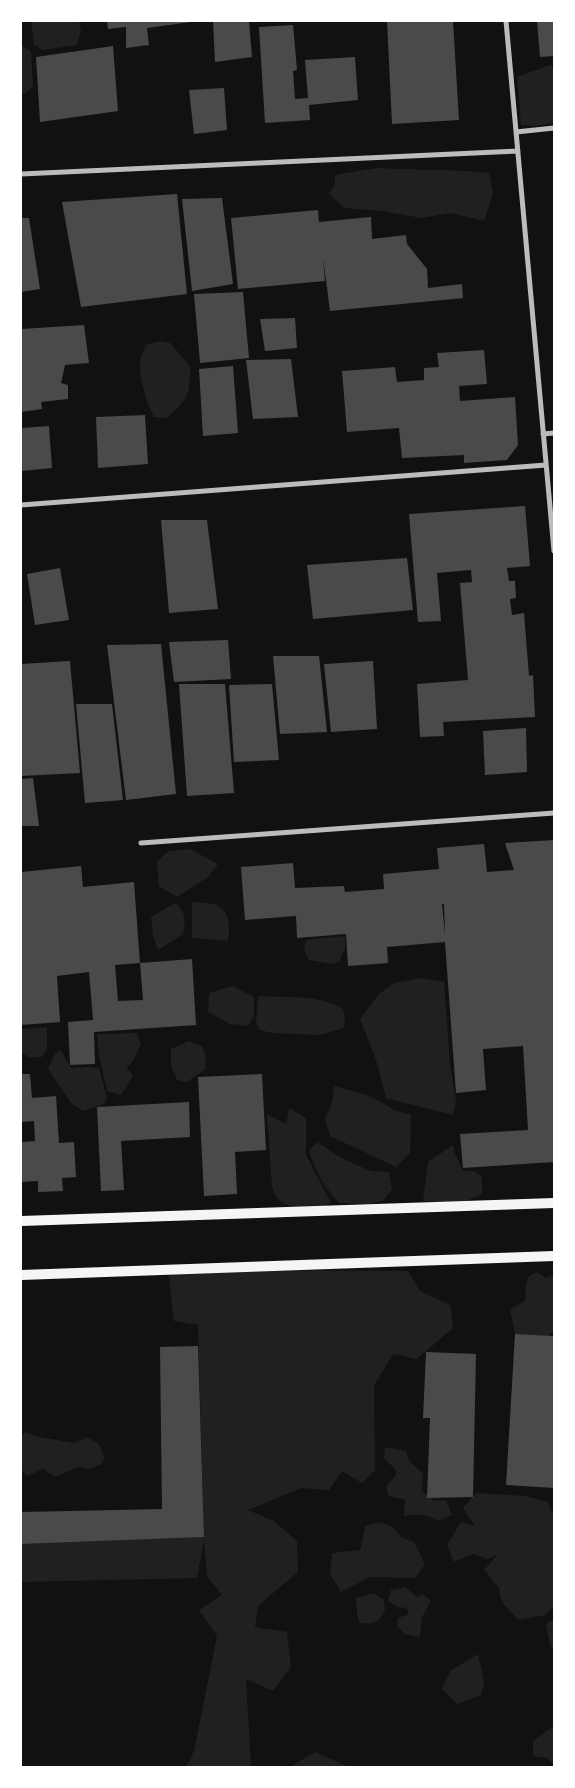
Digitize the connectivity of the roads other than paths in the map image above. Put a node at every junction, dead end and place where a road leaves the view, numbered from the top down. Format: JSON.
{"nodes":[{"id":1,"x":506,"y":21,"type":"edge"},
{"id":2,"x":554,"y":128,"type":"edge"},
{"id":3,"x":516,"y":132,"type":"junction"},
{"id":4,"x":518,"y":151,"type":"junction"},
{"id":5,"x":21,"y":174,"type":"edge"},
{"id":6,"x":554,"y":433,"type":"edge"},
{"id":7,"x":543,"y":434,"type":"junction"},
{"id":8,"x":546,"y":465,"type":"junction"},
{"id":9,"x":21,"y":505,"type":"edge"},
{"id":10,"x":554,"y":551,"type":"edge"},
{"id":11,"x":554,"y":814,"type":"edge"},
{"id":12,"x":141,"y":843,"type":"dead end"},
{"id":13,"x":554,"y":1203,"type":"edge"},
{"id":14,"x":21,"y":1221,"type":"edge"},
{"id":15,"x":554,"y":1256,"type":"edge"},
{"id":16,"x":21,"y":1275,"type":"edge"}],
"edges":[{"from":1,"to":3,"type":"street"},
{"from":2,"to":3,"type":"street"},
{"from":3,"to":4,"type":"street"},
{"from":4,"to":5,"type":"street"},
{"from":4,"to":7,"type":"street"},
{"from":6,"to":7,"type":"street"},
{"from":7,"to":8,"type":"street"},
{"from":8,"to":9,"type":"street"},
{"from":8,"to":10,"type":"street"},
{"from":11,"to":12,"type":"street"},
{"from":13,"to":14,"type":"main road"},
{"from":15,"to":16,"type":"main road"}]}
